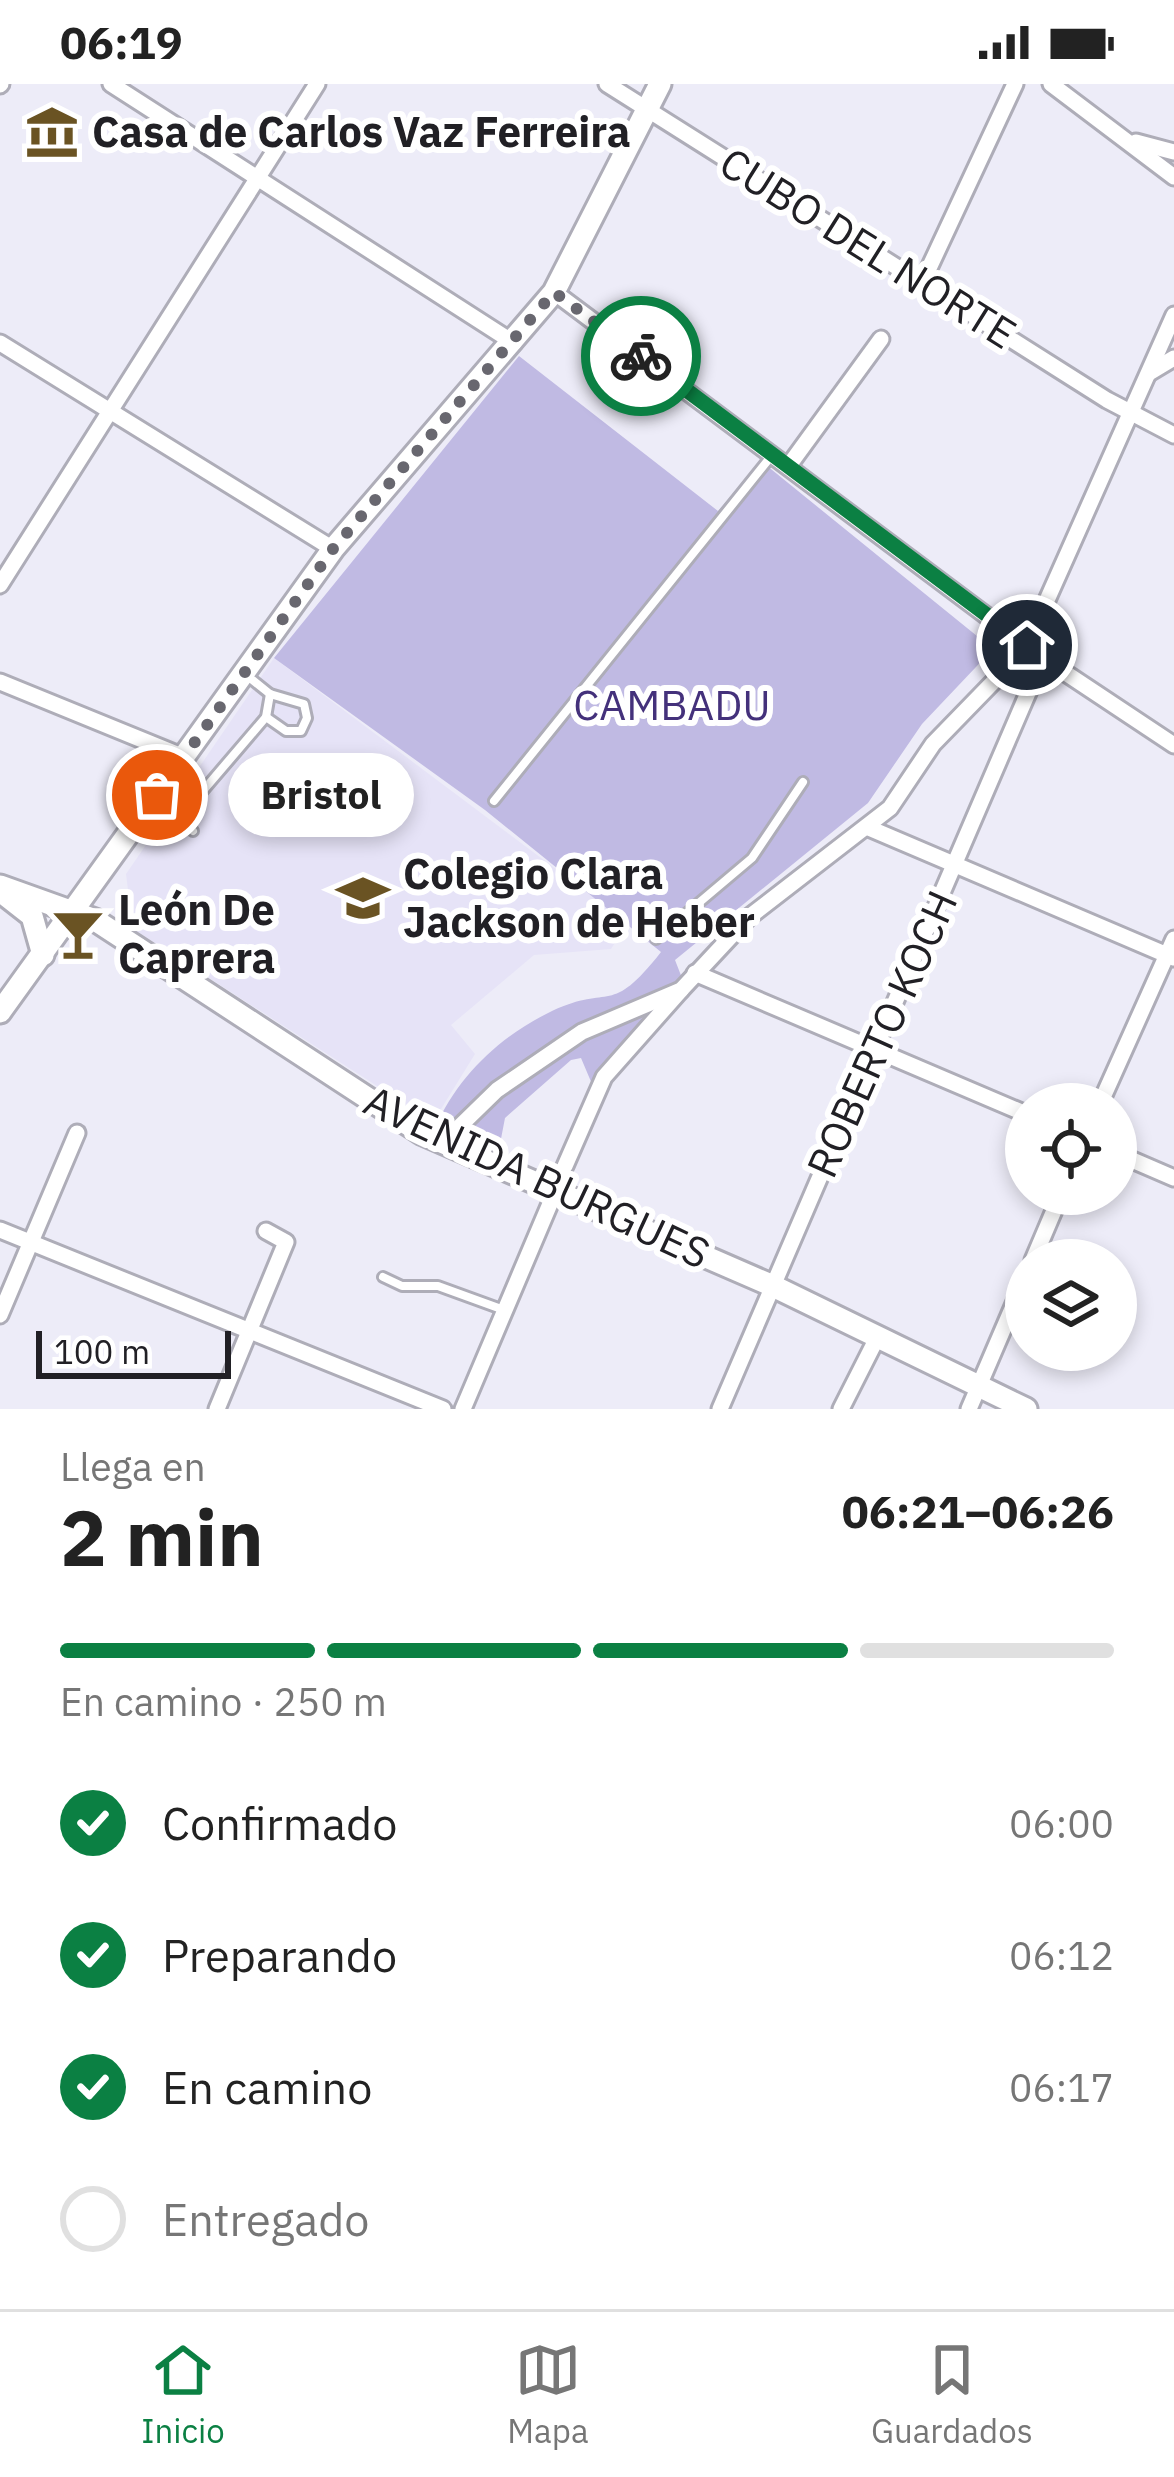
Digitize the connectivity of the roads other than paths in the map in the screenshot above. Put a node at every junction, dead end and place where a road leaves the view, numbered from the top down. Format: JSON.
{"nodes":[{"id":1,"x":111,"y":84,"type":"edge"},
{"id":2,"x":317,"y":84,"type":"edge"},
{"id":3,"x":607,"y":84,"type":"edge"},
{"id":4,"x":660,"y":84,"type":"edge"},
{"id":5,"x":1015,"y":84,"type":"edge"},
{"id":6,"x":1052,"y":84,"type":"edge"},
{"id":7,"x":648,"y":108,"type":"junction"},
{"id":8,"x":1127,"y":140,"type":"junction"},
{"id":9,"x":1174,"y":152,"type":"edge"},
{"id":10,"x":257,"y":177,"type":"junction"},
{"id":11,"x":1174,"y":177,"type":"edge"},
{"id":12,"x":923,"y":281,"type":"junction"},
{"id":13,"x":554,"y":292,"type":"junction"},
{"id":14,"x":1174,"y":315,"type":"edge"},
{"id":15,"x":881,"y":339,"type":"dead end"},
{"id":16,"x":0,"y":343,"type":"edge"},
{"id":17,"x":514,"y":343,"type":"junction"},
{"id":18,"x":1174,"y":358,"type":"edge"},
{"id":19,"x":1149,"y":373,"type":"junction"},
{"id":20,"x":1130,"y":410,"type":"junction"},
{"id":21,"x":110,"y":412,"type":"junction"},
{"id":22,"x":1174,"y":435,"type":"edge"},
{"id":23,"x":774,"y":453,"type":"junction"},
{"id":24,"x":790,"y":464,"type":"junction"},
{"id":25,"x":333,"y":549,"type":"junction"},
{"id":26,"x":0,"y":585,"type":"edge"},
{"id":27,"x":1027,"y":645,"type":"junction"},
{"id":28,"x":1043,"y":658,"type":"junction"},
{"id":29,"x":244,"y":673,"type":"junction"},
{"id":30,"x":1001,"y":674,"type":"dead end"},
{"id":31,"x":0,"y":682,"type":"edge"},
{"id":32,"x":270,"y":694,"type":"junction"},
{"id":33,"x":266,"y":717,"type":"junction"},
{"id":34,"x":1174,"y":745,"type":"edge"},
{"id":35,"x":184,"y":757,"type":"junction"},
{"id":36,"x":803,"y":782,"type":"dead end"},
{"id":37,"x":494,"y":801,"type":"dead end"},
{"id":38,"x":869,"y":828,"type":"junction"},
{"id":39,"x":193,"y":831,"type":"dead end"},
{"id":40,"x":956,"y":865,"type":"junction"},
{"id":41,"x":0,"y":889,"type":"edge"},
{"id":42,"x":76,"y":910,"type":"junction"},
{"id":43,"x":656,"y":939,"type":"dead end"},
{"id":44,"x":1172,"y":951,"type":"edge"},
{"id":45,"x":43,"y":955,"type":"junction"},
{"id":46,"x":695,"y":973,"type":"junction"},
{"id":47,"x":681,"y":990,"type":"junction"},
{"id":48,"x":0,"y":1012,"type":"edge"},
{"id":49,"x":875,"y":1049,"type":"junction"},
{"id":50,"x":1110,"y":1083,"type":"edge"},
{"id":51,"x":1005,"y":1105,"type":"edge"},
{"id":52,"x":459,"y":1127,"type":"dead end"},
{"id":53,"x":77,"y":1133,"type":"dead end"},
{"id":54,"x":1137,"y":1162,"type":"edge"},
{"id":55,"x":565,"y":1166,"type":"dead end"},
{"id":56,"x":1174,"y":1178,"type":"edge"},
{"id":57,"x":555,"y":1192,"type":"junction"},
{"id":58,"x":0,"y":1230,"type":"edge"},
{"id":59,"x":266,"y":1231,"type":"dead end"},
{"id":60,"x":30,"y":1243,"type":"junction"},
{"id":61,"x":383,"y":1277,"type":"dead end"},
{"id":62,"x":772,"y":1286,"type":"junction"},
{"id":63,"x":505,"y":1310,"type":"junction"},
{"id":64,"x":0,"y":1315,"type":"edge"},
{"id":65,"x":1005,"y":1325,"type":"edge"},
{"id":66,"x":249,"y":1333,"type":"junction"},
{"id":67,"x":878,"y":1336,"type":"junction"},
{"id":68,"x":979,"y":1386,"type":"junction"},
{"id":69,"x":218,"y":1409,"type":"edge"},
{"id":70,"x":443,"y":1409,"type":"edge"},
{"id":71,"x":463,"y":1409,"type":"edge"},
{"id":72,"x":720,"y":1409,"type":"edge"},
{"id":73,"x":841,"y":1409,"type":"edge"},
{"id":74,"x":969,"y":1409,"type":"edge"},
{"id":75,"x":1026,"y":1409,"type":"edge"}],
"edges":[{"from":1,"to":10,"type":"street"},
{"from":2,"to":10,"type":"street"},
{"from":3,"to":7,"type":"street","name":"CUBO DEL NORTE"},
{"from":4,"to":7,"type":"street"},
{"from":5,"to":12,"type":"street"},
{"from":6,"to":8,"type":"street"},
{"from":7,"to":12,"type":"street","name":"CUBO DEL NORTE"},
{"from":7,"to":13,"type":"street"},
{"from":8,"to":9,"type":"street"},
{"from":8,"to":11,"type":"street"},
{"from":10,"to":17,"type":"street"},
{"from":10,"to":21,"type":"street"},
{"from":12,"to":20,"type":"street","name":"CUBO DEL NORTE"},
{"from":13,"to":17,"type":"street"},
{"from":13,"to":23,"type":"street"},
{"from":14,"to":19,"type":"street"},
{"from":15,"to":24,"type":"street"},
{"from":16,"to":21,"type":"street"},
{"from":17,"to":25,"type":"street"},
{"from":18,"to":19,"type":"street"},
{"from":19,"to":20,"type":"street"},
{"from":20,"to":22,"type":"street","name":"CUBO DEL NORTE"},
{"from":20,"to":27,"type":"street"},
{"from":21,"to":25,"type":"street"},
{"from":21,"to":26,"type":"street"},
{"from":23,"to":24,"type":"street"},
{"from":23,"to":37,"type":"lane"},
{"from":24,"to":27,"type":"street"},
{"from":25,"to":29,"type":"street"},
{"from":27,"to":28,"type":"street"},
{"from":28,"to":34,"type":"street"},
{"from":28,"to":40,"type":"street","name":"ROBERTO KOCH"},
{"from":29,"to":32,"type":"lane"},
{"from":29,"to":35,"type":"street"},
{"from":30,"to":38,"type":"street"},
{"from":31,"to":35,"type":"street"},
{"from":32,"to":33,"type":"lane"},
{"from":32,"to":33,"type":"lane"},
{"from":33,"to":39,"type":"lane"},
{"from":35,"to":42,"type":"street"},
{"from":36,"to":43,"type":"lane"},
{"from":38,"to":40,"type":"street"},
{"from":38,"to":46,"type":"street"},
{"from":40,"to":44,"type":"street"},
{"from":40,"to":49,"type":"street","name":"ROBERTO KOCH"},
{"from":41,"to":42,"type":"street","name":"AVENIDA BURGUES"},
{"from":41,"to":45,"type":"street","name":"AVENIDA BURGUES"},
{"from":42,"to":45,"type":"street"},
{"from":42,"to":57,"type":"street","name":"AVENIDA BURGUES"},
{"from":44,"to":50,"type":"street"},
{"from":45,"to":48,"type":"street"},
{"from":46,"to":47,"type":"street"},
{"from":46,"to":49,"type":"street"},
{"from":47,"to":52,"type":"street"},
{"from":47,"to":55,"type":"street"},
{"from":49,"to":51,"type":"street"},
{"from":49,"to":62,"type":"street","name":"ROBERTO KOCH"},
{"from":53,"to":60,"type":"street"},
{"from":54,"to":56,"type":"street"},
{"from":57,"to":62,"type":"street","name":"AVENIDA BURGUES"},
{"from":57,"to":63,"type":"street"},
{"from":58,"to":60,"type":"street"},
{"from":59,"to":66,"type":"street"},
{"from":60,"to":64,"type":"street"},
{"from":60,"to":66,"type":"street"},
{"from":61,"to":63,"type":"lane"},
{"from":62,"to":67,"type":"street","name":"AVENIDA BURGUES"},
{"from":62,"to":72,"type":"street","name":"ROBERTO KOCH"},
{"from":63,"to":71,"type":"street"},
{"from":65,"to":68,"type":"street"},
{"from":66,"to":69,"type":"street"},
{"from":66,"to":70,"type":"street"},
{"from":67,"to":68,"type":"street","name":"AVENIDA BURGUES"},
{"from":67,"to":73,"type":"street"},
{"from":68,"to":74,"type":"street"},
{"from":68,"to":75,"type":"street","name":"AVENIDA BURGUES"}]}
